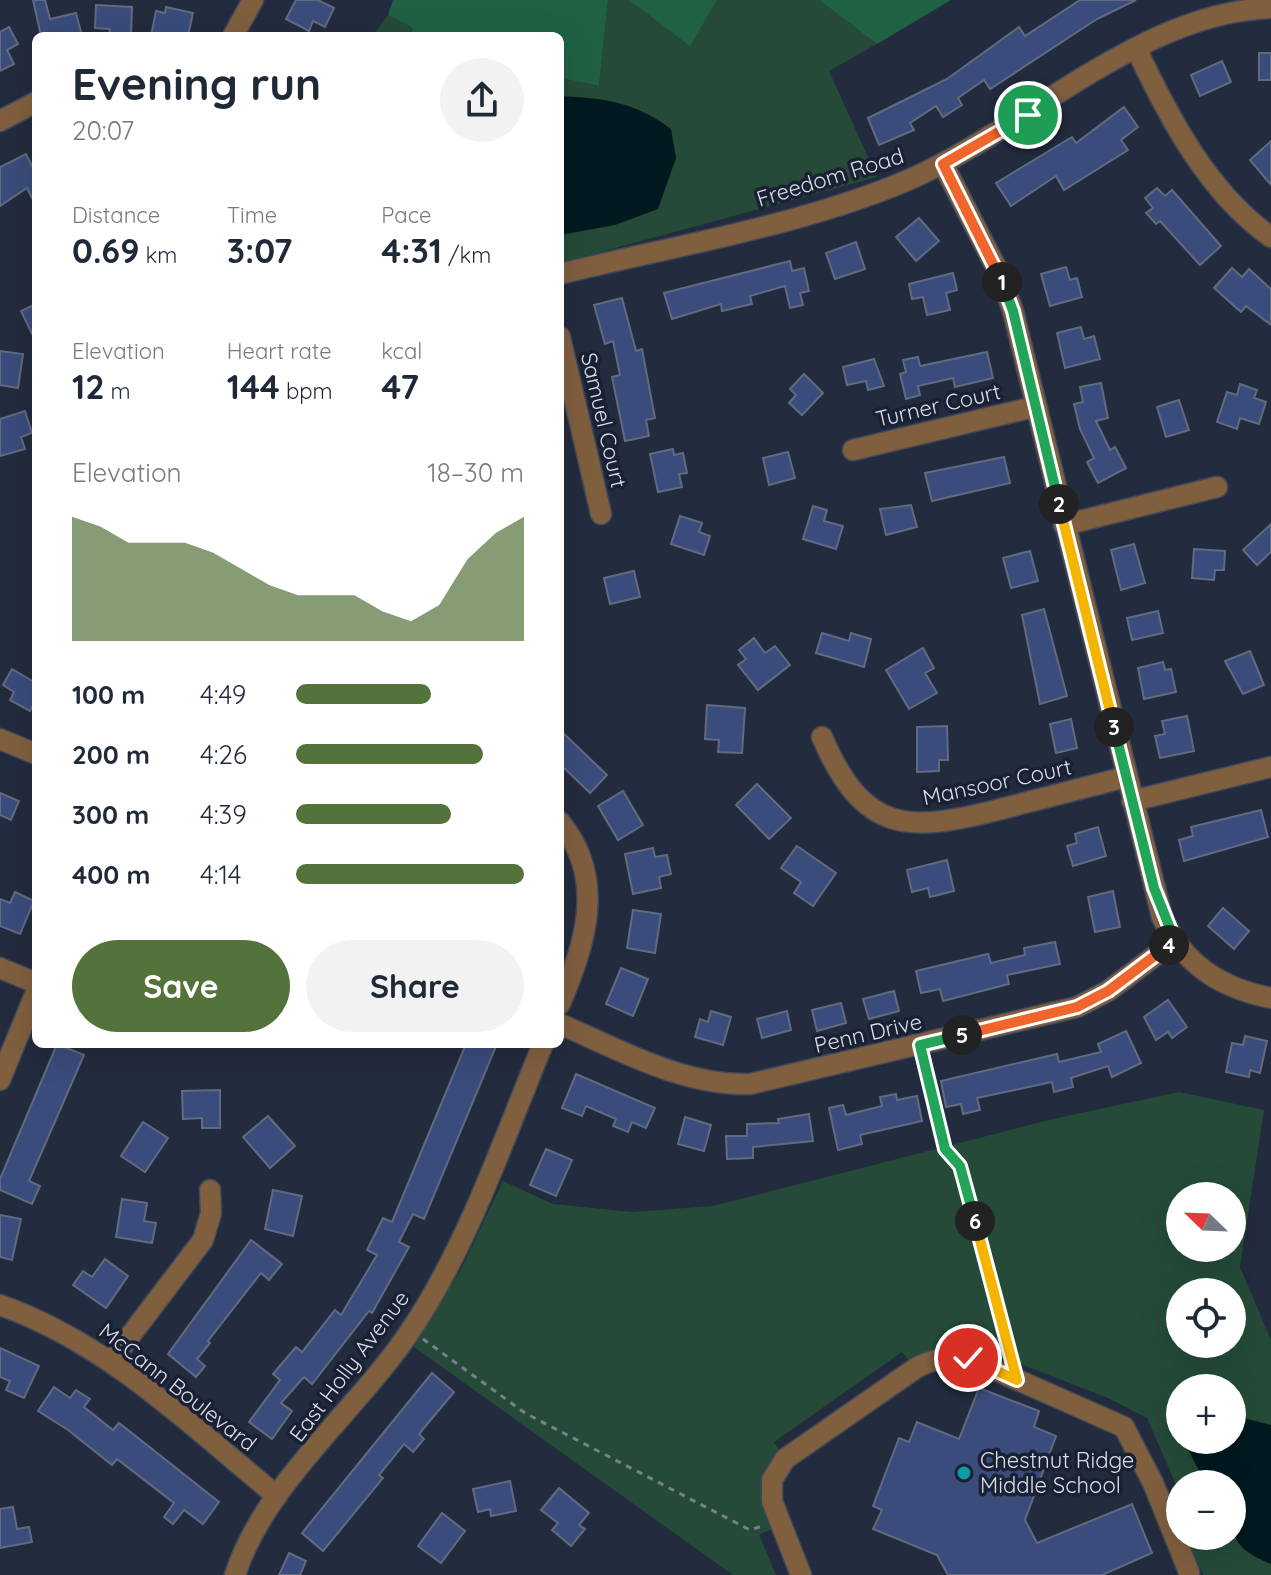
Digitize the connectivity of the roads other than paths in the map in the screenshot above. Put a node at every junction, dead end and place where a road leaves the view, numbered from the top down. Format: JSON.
{"nodes":[{"id":1,"x":253,"y":0,"type":"edge"},
{"id":2,"x":1264,"y":5,"type":"edge"},
{"id":3,"x":235,"y":32,"type":"edge"},
{"id":4,"x":1136,"y":48,"type":"junction"},
{"id":5,"x":32,"y":104,"type":"edge"},
{"id":6,"x":0,"y":121,"type":"edge"},
{"id":7,"x":943,"y":164,"type":"junction"},
{"id":8,"x":1271,"y":237,"type":"edge"},
{"id":9,"x":564,"y":273,"type":"edge"},
{"id":10,"x":564,"y":354,"type":"edge"},
{"id":11,"x":1034,"y":407,"type":"junction"},
{"id":12,"x":853,"y":450,"type":"dead end"},
{"id":13,"x":1217,"y":487,"type":"dead end"},
{"id":14,"x":601,"y":514,"type":"dead end"},
{"id":15,"x":1064,"y":525,"type":"junction"},
{"id":16,"x":822,"y":737,"type":"dead end"},
{"id":17,"x":0,"y":739,"type":"edge"},
{"id":18,"x":32,"y":752,"type":"edge"},
{"id":19,"x":1271,"y":767,"type":"edge"},
{"id":20,"x":1126,"y":777,"type":"junction"},
{"id":21,"x":1132,"y":801,"type":"junction"},
{"id":22,"x":564,"y":830,"type":"edge"},
{"id":23,"x":1175,"y":941,"type":"junction"},
{"id":24,"x":0,"y":968,"type":"edge"},
{"id":25,"x":32,"y":981,"type":"edge"},
{"id":26,"x":564,"y":994,"type":"edge"},
{"id":27,"x":1271,"y":998,"type":"edge"},
{"id":28,"x":32,"y":1002,"type":"edge"},
{"id":29,"x":564,"y":1026,"type":"edge"},
{"id":30,"x":541,"y":1048,"type":"edge"},
{"id":31,"x":0,"y":1080,"type":"edge"},
{"id":32,"x":210,"y":1190,"type":"dead end"},
{"id":33,"x":0,"y":1305,"type":"edge"},
{"id":34,"x":111,"y":1361,"type":"junction"},
{"id":35,"x":277,"y":1496,"type":"junction"},
{"id":36,"x":1187,"y":1574,"type":"edge"},
{"id":37,"x":235,"y":1575,"type":"edge"},
{"id":38,"x":801,"y":1575,"type":"edge"}],
"edges":[{"from":1,"to":3,"type":"street"},
{"from":2,"to":4,"type":"street","name":"Freedom Road"},
{"from":4,"to":7,"type":"street","name":"Freedom Road"},
{"from":4,"to":8,"type":"street"},
{"from":5,"to":6,"type":"street"},
{"from":7,"to":9,"type":"street","name":"Freedom Road"},
{"from":7,"to":11,"type":"street"},
{"from":10,"to":14,"type":"street","name":"Samuel Court"},
{"from":11,"to":12,"type":"street","name":"Turner Court"},
{"from":11,"to":15,"type":"street"},
{"from":13,"to":15,"type":"street"},
{"from":15,"to":20,"type":"street"},
{"from":16,"to":20,"type":"street","name":"Mansoor Court"},
{"from":17,"to":18,"type":"street"},
{"from":19,"to":21,"type":"street"},
{"from":20,"to":21,"type":"street"},
{"from":21,"to":23,"type":"street"},
{"from":22,"to":26,"type":"street"},
{"from":23,"to":27,"type":"street"},
{"from":23,"to":29,"type":"street","name":"Penn Drive"},
{"from":24,"to":25,"type":"street"},
{"from":28,"to":31,"type":"street"},
{"from":30,"to":35,"type":"street","name":"East Holly Avenue"},
{"from":32,"to":34,"type":"street"},
{"from":33,"to":34,"type":"street","name":"McCann Boulevard"},
{"from":34,"to":35,"type":"street","name":"McCann Boulevard"},
{"from":35,"to":37,"type":"street","name":"East Holly Avenue"},
{"from":36,"to":38,"type":"street"}]}
